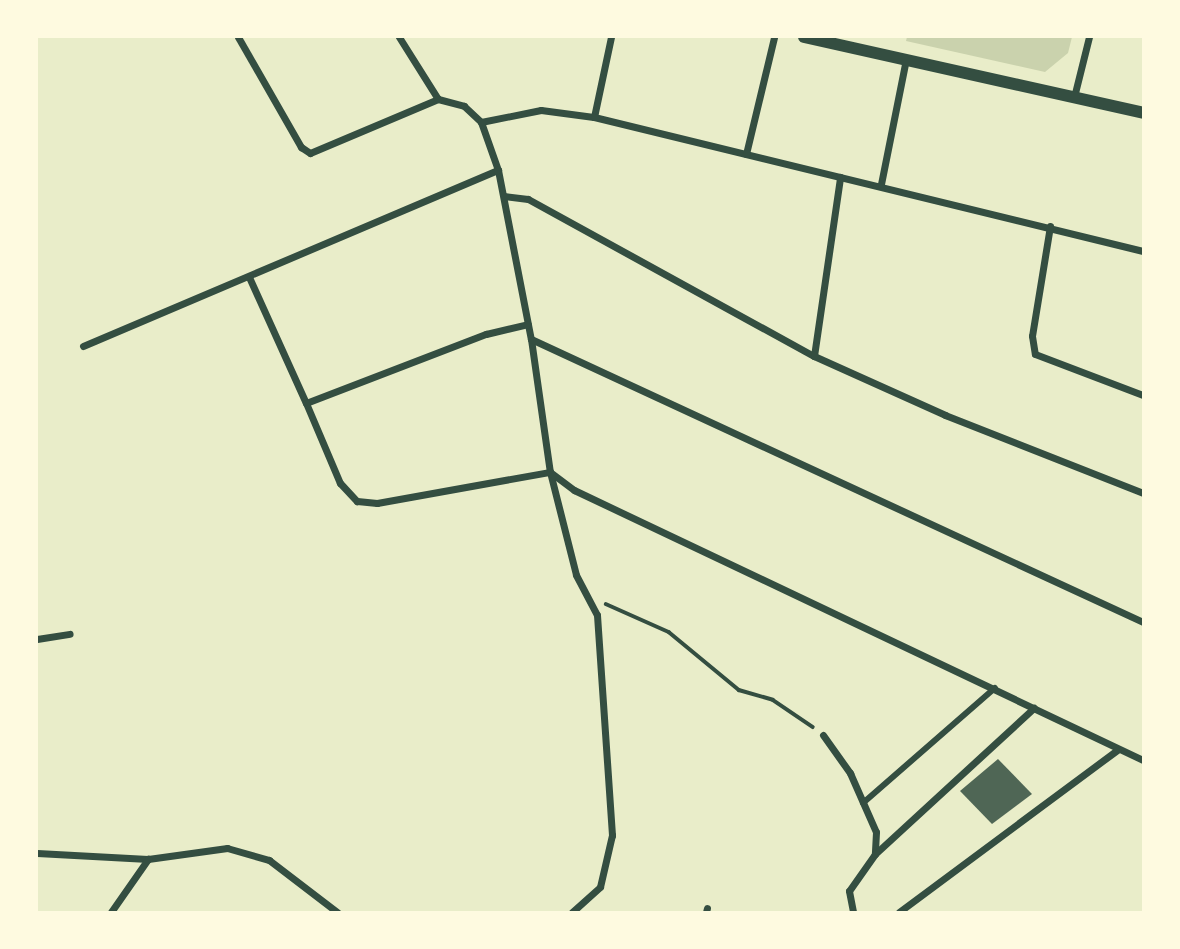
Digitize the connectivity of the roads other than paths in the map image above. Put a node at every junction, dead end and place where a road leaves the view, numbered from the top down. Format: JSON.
{"nodes":[{"id":1,"x":237,"y":37,"type":"edge"},
{"id":2,"x":399,"y":37,"type":"edge"},
{"id":3,"x":611,"y":37,"type":"edge"},
{"id":4,"x":774,"y":37,"type":"edge"},
{"id":5,"x":804,"y":37,"type":"edge"},
{"id":6,"x":1089,"y":37,"type":"edge"},
{"id":7,"x":906,"y":59,"type":"junction"},
{"id":8,"x":1074,"y":97,"type":"junction"},
{"id":9,"x":438,"y":99,"type":"junction"},
{"id":10,"x":1143,"y":113,"type":"edge"},
{"id":11,"x":594,"y":117,"type":"junction"},
{"id":12,"x":481,"y":122,"type":"junction"},
{"id":13,"x":746,"y":154,"type":"junction"},
{"id":14,"x":498,"y":170,"type":"junction"},
{"id":15,"x":840,"y":177,"type":"junction"},
{"id":16,"x":881,"y":184,"type":"junction"},
{"id":17,"x":505,"y":196,"type":"junction"},
{"id":18,"x":1050,"y":226,"type":"junction"},
{"id":19,"x":1143,"y":251,"type":"edge"},
{"id":20,"x":249,"y":277,"type":"junction"},
{"id":21,"x":528,"y":324,"type":"junction"},
{"id":22,"x":531,"y":339,"type":"junction"},
{"id":23,"x":83,"y":346,"type":"dead end"},
{"id":24,"x":814,"y":356,"type":"junction"},
{"id":25,"x":1143,"y":395,"type":"edge"},
{"id":26,"x":306,"y":403,"type":"junction"},
{"id":27,"x":550,"y":472,"type":"junction"},
{"id":28,"x":1143,"y":493,"type":"edge"},
{"id":29,"x":1143,"y":622,"type":"edge"},
{"id":30,"x":70,"y":634,"type":"dead end"},
{"id":31,"x":37,"y":639,"type":"edge"},
{"id":32,"x":995,"y":688,"type":"junction"},
{"id":33,"x":1034,"y":708,"type":"junction"},
{"id":34,"x":823,"y":735,"type":"road end"},
{"id":35,"x":1117,"y":750,"type":"junction"},
{"id":36,"x":1143,"y":760,"type":"edge"},
{"id":37,"x":863,"y":803,"type":"junction"},
{"id":38,"x":37,"y":853,"type":"edge"},
{"id":39,"x":875,"y":854,"type":"junction"},
{"id":40,"x":148,"y":859,"type":"junction"},
{"id":41,"x":111,"y":912,"type":"edge"},
{"id":42,"x":337,"y":912,"type":"edge"},
{"id":43,"x":572,"y":912,"type":"edge"},
{"id":44,"x":853,"y":912,"type":"edge"},
{"id":45,"x":900,"y":912,"type":"edge"}],
"edges":[{"from":1,"to":9,"type":"street"},
{"from":2,"to":9,"type":"street"},
{"from":3,"to":11,"type":"street"},
{"from":4,"to":13,"type":"street"},
{"from":5,"to":7,"type":"street"},
{"from":6,"to":8,"type":"street"},
{"from":7,"to":8,"type":"street"},
{"from":7,"to":16,"type":"street"},
{"from":8,"to":10,"type":"street"},
{"from":9,"to":12,"type":"street"},
{"from":11,"to":12,"type":"street"},
{"from":11,"to":13,"type":"street"},
{"from":12,"to":14,"type":"street"},
{"from":13,"to":15,"type":"street"},
{"from":14,"to":17,"type":"street"},
{"from":14,"to":20,"type":"street"},
{"from":15,"to":16,"type":"street"},
{"from":15,"to":24,"type":"street"},
{"from":16,"to":18,"type":"street"},
{"from":17,"to":21,"type":"street"},
{"from":17,"to":24,"type":"street"},
{"from":18,"to":19,"type":"street"},
{"from":18,"to":25,"type":"street"},
{"from":20,"to":23,"type":"street"},
{"from":20,"to":26,"type":"street"},
{"from":21,"to":22,"type":"street"},
{"from":21,"to":26,"type":"street"},
{"from":22,"to":27,"type":"street"},
{"from":22,"to":29,"type":"street"},
{"from":24,"to":28,"type":"street"},
{"from":26,"to":27,"type":"street"},
{"from":27,"to":32,"type":"street"},
{"from":27,"to":43,"type":"street"},
{"from":30,"to":31,"type":"street"},
{"from":32,"to":33,"type":"street"},
{"from":32,"to":37,"type":"street"},
{"from":33,"to":35,"type":"street"},
{"from":33,"to":39,"type":"street"},
{"from":34,"to":37,"type":"street"},
{"from":35,"to":36,"type":"street"},
{"from":35,"to":45,"type":"street"},
{"from":37,"to":39,"type":"street"},
{"from":38,"to":40,"type":"street"},
{"from":39,"to":44,"type":"street"},
{"from":40,"to":41,"type":"street"},
{"from":40,"to":42,"type":"street"}]}
